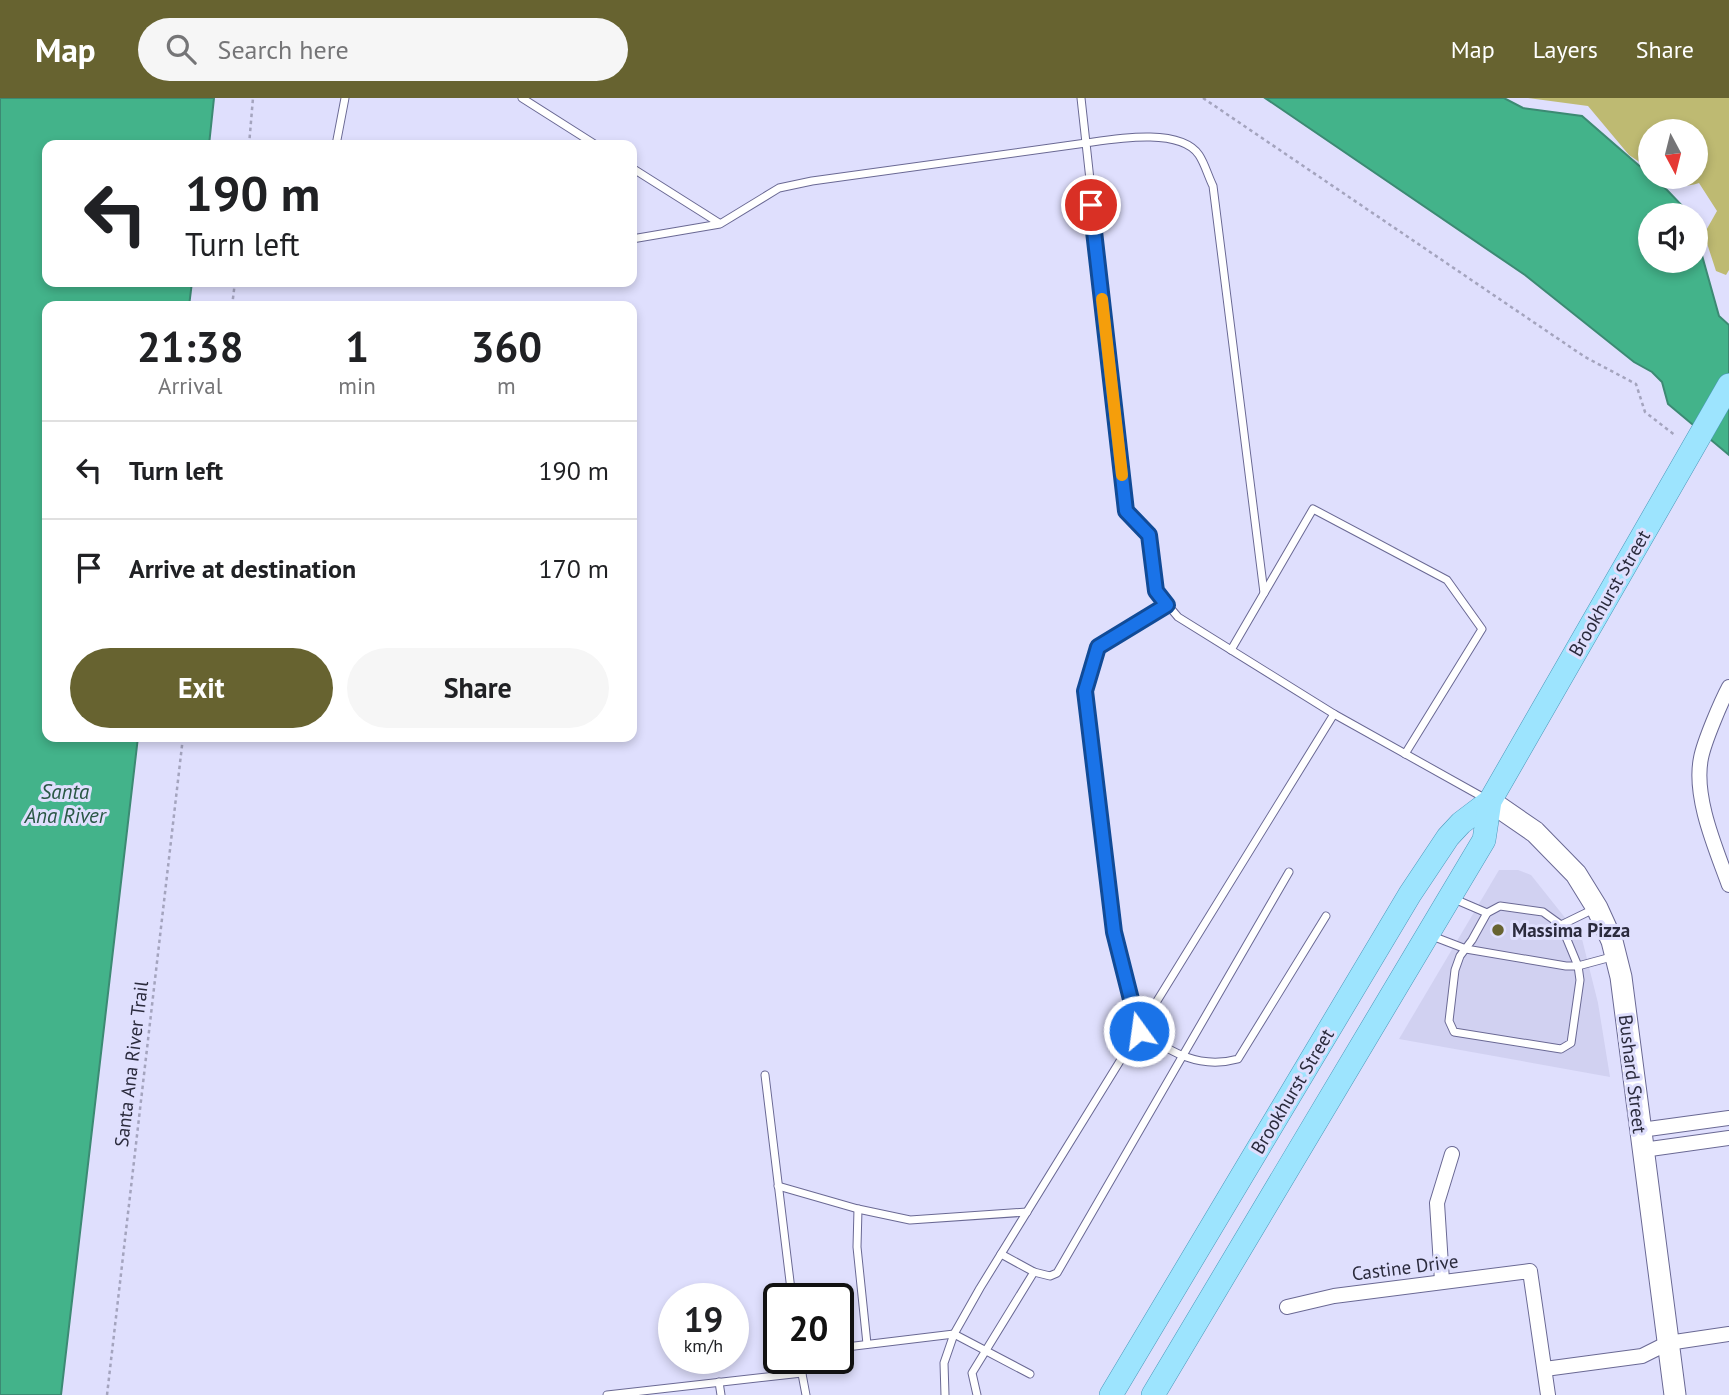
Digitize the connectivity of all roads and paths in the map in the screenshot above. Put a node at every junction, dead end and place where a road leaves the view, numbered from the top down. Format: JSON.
{"nodes":[{"id":1,"x":253,"y":98,"type":"edge"},
{"id":2,"x":345,"y":98,"type":"edge"},
{"id":3,"x":522,"y":98,"type":"edge"},
{"id":4,"x":1081,"y":98,"type":"edge"},
{"id":5,"x":1203,"y":98,"type":"edge"},
{"id":6,"x":249,"y":140,"type":"edge"},
{"id":7,"x":337,"y":140,"type":"edge"},
{"id":8,"x":588,"y":140,"type":"edge"},
{"id":9,"x":1086,"y":143,"type":"junction"},
{"id":10,"x":637,"y":171,"type":"edge"},
{"id":11,"x":720,"y":224,"type":"junction"},
{"id":12,"x":637,"y":238,"type":"edge"},
{"id":13,"x":1729,"y":385,"type":"edge"},
{"id":14,"x":1693,"y":447,"type":"junction"},
{"id":15,"x":1265,"y":593,"type":"junction"},
{"id":16,"x":1167,"y":605,"type":"junction"},
{"id":17,"x":1231,"y":650,"type":"junction"},
{"id":18,"x":1729,"y":687,"type":"edge"},
{"id":19,"x":1334,"y":714,"type":"junction"},
{"id":20,"x":182,"y":742,"type":"edge"},
{"id":21,"x":1405,"y":754,"type":"junction"},
{"id":22,"x":1490,"y":801,"type":"junction"},
{"id":23,"x":1289,"y":872,"type":"dead end"},
{"id":24,"x":1729,"y":885,"type":"edge"},
{"id":25,"x":1450,"y":897,"type":"junction"},
{"id":26,"x":1597,"y":908,"type":"junction"},
{"id":27,"x":1487,"y":913,"type":"junction"},
{"id":28,"x":1325,"y":916,"type":"dead end"},
{"id":29,"x":1562,"y":925,"type":"junction"},
{"id":30,"x":1428,"y":934,"type":"junction"},
{"id":31,"x":1466,"y":949,"type":"junction"},
{"id":32,"x":1615,"y":956,"type":"junction"},
{"id":33,"x":1578,"y":967,"type":"junction"},
{"id":34,"x":1139,"y":1031,"type":"junction"},
{"id":35,"x":1181,"y":1057,"type":"junction"},
{"id":36,"x":765,"y":1075,"type":"dead end"},
{"id":37,"x":1729,"y":1118,"type":"edge"},
{"id":38,"x":1729,"y":1138,"type":"edge"},
{"id":39,"x":1642,"y":1140,"type":"junction"},
{"id":40,"x":1452,"y":1154,"type":"dead end"},
{"id":41,"x":778,"y":1186,"type":"junction"},
{"id":42,"x":858,"y":1209,"type":"junction"},
{"id":43,"x":1027,"y":1212,"type":"junction"},
{"id":44,"x":1001,"y":1254,"type":"junction"},
{"id":45,"x":1034,"y":1272,"type":"junction"},
{"id":46,"x":1442,"y":1281,"type":"junction"},
{"id":47,"x":790,"y":1283,"type":"edge"},
{"id":48,"x":1287,"y":1307,"type":"dead end"},
{"id":49,"x":954,"y":1334,"type":"junction"},
{"id":50,"x":1729,"y":1334,"type":"edge"},
{"id":51,"x":1668,"y":1343,"type":"junction"},
{"id":52,"x":867,"y":1344,"type":"junction"},
{"id":53,"x":854,"y":1346,"type":"edge"},
{"id":54,"x":985,"y":1351,"type":"junction"},
{"id":55,"x":1545,"y":1369,"type":"junction"},
{"id":56,"x":793,"y":1374,"type":"edge"},
{"id":57,"x":802,"y":1374,"type":"edge"},
{"id":58,"x":1030,"y":1374,"type":"dead end"},
{"id":59,"x":719,"y":1382,"type":"junction"},
{"id":60,"x":107,"y":1395,"type":"edge"},
{"id":61,"x":607,"y":1395,"type":"edge"},
{"id":62,"x":721,"y":1395,"type":"edge"},
{"id":63,"x":806,"y":1395,"type":"edge"},
{"id":64,"x":945,"y":1395,"type":"edge"},
{"id":65,"x":977,"y":1395,"type":"edge"},
{"id":66,"x":1111,"y":1395,"type":"edge"},
{"id":67,"x":1153,"y":1395,"type":"edge"},
{"id":68,"x":1548,"y":1395,"type":"edge"},
{"id":69,"x":1675,"y":1395,"type":"edge"}],
"edges":[{"from":1,"to":6,"type":"path"},
{"from":2,"to":7,"type":"lane"},
{"from":3,"to":8,"type":"lane"},
{"from":4,"to":9,"type":"lane"},
{"from":5,"to":14,"type":"path"},
{"from":9,"to":11,"type":"lane"},
{"from":9,"to":15,"type":"lane"},
{"from":9,"to":16,"type":"lane"},
{"from":10,"to":11,"type":"lane"},
{"from":11,"to":12,"type":"lane"},
{"from":13,"to":14,"type":"main road","name":"Brookhurst Street"},
{"from":14,"to":22,"type":"main road","name":"Brookhurst Street"},
{"from":15,"to":17,"type":"lane"},
{"from":15,"to":21,"type":"lane"},
{"from":16,"to":17,"type":"lane"},
{"from":16,"to":34,"type":"lane"},
{"from":17,"to":19,"type":"lane"},
{"from":18,"to":24,"type":"street"},
{"from":19,"to":21,"type":"lane"},
{"from":19,"to":34,"type":"lane"},
{"from":20,"to":60,"type":"path","name":"Santa Ana River Trail"},
{"from":21,"to":22,"type":"lane"},
{"from":22,"to":25,"type":"main road","name":"Brookhurst Street"},
{"from":22,"to":26,"type":"street","name":"Bushard Street"},
{"from":22,"to":66,"type":"main road","name":"Brookhurst Street"},
{"from":23,"to":35,"type":"lane"},
{"from":25,"to":27,"type":"lane"},
{"from":25,"to":30,"type":"main road","name":"Brookhurst Street"},
{"from":26,"to":29,"type":"lane"},
{"from":26,"to":32,"type":"street","name":"Bushard Street"},
{"from":27,"to":29,"type":"lane"},
{"from":27,"to":31,"type":"lane"},
{"from":28,"to":35,"type":"lane"},
{"from":29,"to":33,"type":"lane"},
{"from":30,"to":31,"type":"lane"},
{"from":30,"to":67,"type":"main road","name":"Brookhurst Street"},
{"from":31,"to":33,"type":"lane"},
{"from":31,"to":33,"type":"lane"},
{"from":32,"to":33,"type":"lane"},
{"from":32,"to":39,"type":"street","name":"Bushard Street"},
{"from":34,"to":35,"type":"lane"},
{"from":34,"to":43,"type":"lane"},
{"from":35,"to":45,"type":"lane"},
{"from":36,"to":41,"type":"lane"},
{"from":37,"to":39,"type":"street"},
{"from":38,"to":39,"type":"street"},
{"from":39,"to":51,"type":"street","name":"Bushard Street"},
{"from":40,"to":46,"type":"street"},
{"from":41,"to":42,"type":"lane"},
{"from":41,"to":47,"type":"lane"},
{"from":42,"to":43,"type":"lane"},
{"from":42,"to":52,"type":"lane"},
{"from":43,"to":44,"type":"lane"},
{"from":44,"to":45,"type":"lane"},
{"from":44,"to":49,"type":"lane"},
{"from":45,"to":54,"type":"lane"},
{"from":46,"to":48,"type":"street","name":"Castine Drive"},
{"from":46,"to":55,"type":"street","name":"Castine Drive"},
{"from":49,"to":52,"type":"lane"},
{"from":49,"to":54,"type":"lane"},
{"from":49,"to":64,"type":"lane"},
{"from":50,"to":51,"type":"street"},
{"from":51,"to":55,"type":"street"},
{"from":51,"to":69,"type":"street","name":"Bushard Street"},
{"from":52,"to":53,"type":"lane"},
{"from":54,"to":58,"type":"lane"},
{"from":54,"to":65,"type":"lane"},
{"from":55,"to":68,"type":"street"},
{"from":56,"to":59,"type":"lane"},
{"from":57,"to":63,"type":"lane"},
{"from":59,"to":61,"type":"lane"},
{"from":59,"to":62,"type":"lane"}]}
